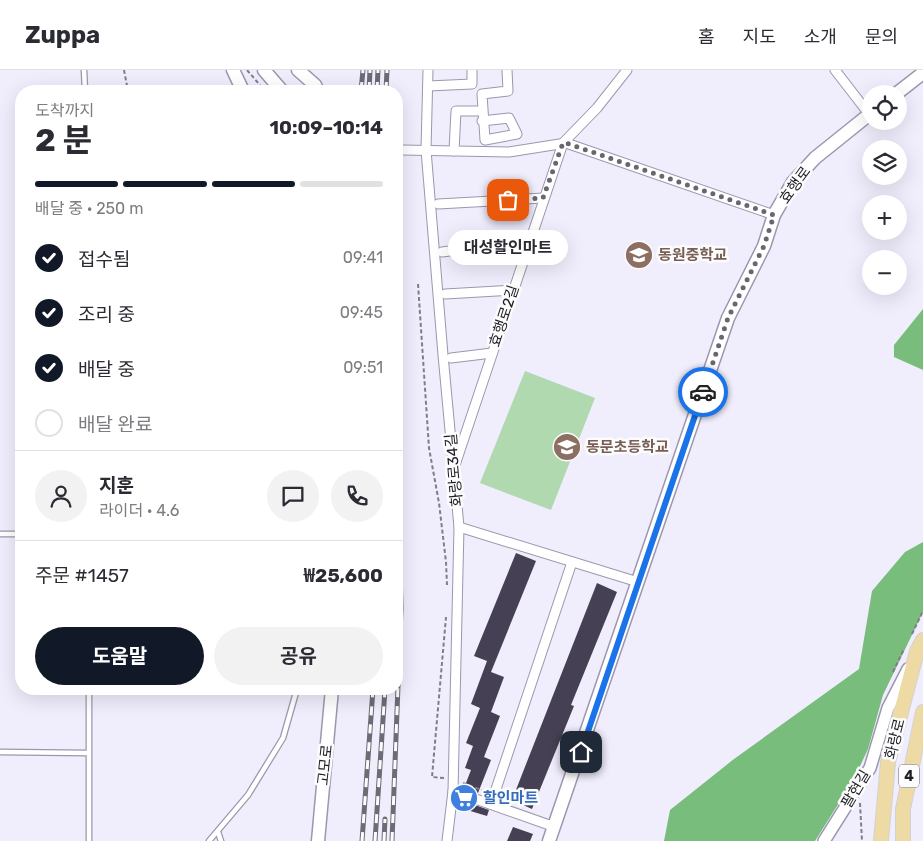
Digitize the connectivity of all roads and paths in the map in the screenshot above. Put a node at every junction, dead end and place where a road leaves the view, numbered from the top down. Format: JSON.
{"nodes":[{"id":1,"x":84,"y":70,"type":"edge"},
{"id":2,"x":124,"y":70,"type":"edge"},
{"id":3,"x":233,"y":70,"type":"edge"},
{"id":4,"x":247,"y":70,"type":"edge"},
{"id":5,"x":264,"y":70,"type":"edge"},
{"id":6,"x":298,"y":70,"type":"edge"},
{"id":7,"x":428,"y":70,"type":"edge"},
{"id":8,"x":472,"y":70,"type":"edge"},
{"id":9,"x":507,"y":70,"type":"edge"},
{"id":10,"x":627,"y":70,"type":"edge"},
{"id":11,"x":835,"y":70,"type":"edge"},
{"id":12,"x":923,"y":73,"type":"edge"},
{"id":13,"x":85,"y":85,"type":"edge"},
{"id":14,"x":127,"y":85,"type":"edge"},
{"id":15,"x":240,"y":85,"type":"edge"},
{"id":16,"x":260,"y":85,"type":"edge"},
{"id":17,"x":277,"y":85,"type":"edge"},
{"id":18,"x":315,"y":85,"type":"edge"},
{"id":19,"x":907,"y":85,"type":"edge"},
{"id":20,"x":428,"y":86,"type":"junction"},
{"id":21,"x":862,"y":103,"type":"edge"},
{"id":22,"x":482,"y":111,"type":"junction"},
{"id":23,"x":862,"y":120,"type":"edge"},
{"id":24,"x":482,"y":121,"type":"dead end"},
{"id":25,"x":563,"y":143,"type":"junction"},
{"id":26,"x":403,"y":150,"type":"edge"},
{"id":27,"x":426,"y":150,"type":"junction"},
{"id":28,"x":454,"y":151,"type":"junction"},
{"id":29,"x":543,"y":198,"type":"junction"},
{"id":30,"x":438,"y":204,"type":"dead end"},
{"id":31,"x":774,"y":215,"type":"junction"},
{"id":32,"x":529,"y":241,"type":"junction"},
{"id":33,"x":442,"y":252,"type":"dead end"},
{"id":34,"x":418,"y":284,"type":"dead end"},
{"id":35,"x":513,"y":290,"type":"junction"},
{"id":36,"x":445,"y":294,"type":"dead end"},
{"id":37,"x":492,"y":353,"type":"junction"},
{"id":38,"x":451,"y":358,"type":"dead end"},
{"id":39,"x":454,"y":468,"type":"junction"},
{"id":40,"x":460,"y":527,"type":"junction"},
{"id":41,"x":0,"y":534,"type":"edge"},
{"id":42,"x":15,"y":534,"type":"edge"},
{"id":43,"x":572,"y":562,"type":"junction"},
{"id":44,"x":638,"y":582,"type":"junction"},
{"id":45,"x":447,"y":587,"type":"dead end"},
{"id":46,"x":447,"y":613,"type":"dead end"},
{"id":47,"x":920,"y":645,"type":"edge"},
{"id":48,"x":88,"y":695,"type":"edge"},
{"id":49,"x":295,"y":695,"type":"edge"},
{"id":50,"x":331,"y":695,"type":"edge"},
{"id":51,"x":923,"y":712,"type":"edge"},
{"id":52,"x":0,"y":752,"type":"edge"},
{"id":53,"x":88,"y":753,"type":"junction"},
{"id":54,"x":453,"y":779,"type":"junction"},
{"id":55,"x":858,"y":789,"type":"junction"},
{"id":56,"x":453,"y":791,"type":"junction"},
{"id":57,"x":485,"y":791,"type":"dead end"},
{"id":58,"x":491,"y":804,"type":"junction"},
{"id":59,"x":555,"y":827,"type":"junction"},
{"id":60,"x":218,"y":832,"type":"junction"},
{"id":61,"x":89,"y":841,"type":"edge"},
{"id":62,"x":209,"y":841,"type":"edge"},
{"id":63,"x":221,"y":841,"type":"edge"},
{"id":64,"x":318,"y":841,"type":"edge"},
{"id":65,"x":448,"y":841,"type":"edge"},
{"id":66,"x":549,"y":841,"type":"edge"},
{"id":67,"x":824,"y":841,"type":"edge"},
{"id":68,"x":862,"y":841,"type":"edge"},
{"id":69,"x":882,"y":841,"type":"edge"},
{"id":70,"x":902,"y":841,"type":"edge"}],
"edges":[{"from":1,"to":13,"type":"lane"},
{"from":2,"to":14,"type":"path"},
{"from":3,"to":15,"type":"main road"},
{"from":4,"to":16,"type":"path"},
{"from":5,"to":17,"type":"main road"},
{"from":6,"to":18,"type":"main road"},
{"from":7,"to":20,"type":"street","name":"화랑로34길"},
{"from":8,"to":20,"type":"street"},
{"from":9,"to":22,"type":"street"},
{"from":10,"to":25,"type":"street","name":"효행로2길"},
{"from":11,"to":21,"type":"street","name":"효행로"},
{"from":12,"to":19,"type":"main road"},
{"from":20,"to":27,"type":"street","name":"화랑로34길"},
{"from":22,"to":24,"type":"street"},
{"from":22,"to":28,"type":"street"},
{"from":23,"to":31,"type":"main road","name":"효행로"},
{"from":25,"to":28,"type":"street"},
{"from":25,"to":29,"type":"street","name":"효행로2길"},
{"from":25,"to":31,"type":"street"},
{"from":26,"to":27,"type":"street"},
{"from":27,"to":28,"type":"street"},
{"from":27,"to":39,"type":"street","name":"화랑로34길"},
{"from":29,"to":30,"type":"street"},
{"from":29,"to":32,"type":"street","name":"효행로2길"},
{"from":31,"to":44,"type":"main road","name":"효행로"},
{"from":32,"to":33,"type":"street"},
{"from":32,"to":35,"type":"street","name":"효행로2길"},
{"from":34,"to":45,"type":"path"},
{"from":35,"to":36,"type":"street"},
{"from":35,"to":37,"type":"street","name":"효행로2길"},
{"from":37,"to":38,"type":"street"},
{"from":37,"to":39,"type":"street","name":"효행로2길"},
{"from":39,"to":40,"type":"street","name":"화랑로34길"},
{"from":40,"to":43,"type":"street"},
{"from":40,"to":54,"type":"street","name":"화랑로34길"},
{"from":41,"to":42,"type":"lane"},
{"from":43,"to":44,"type":"street"},
{"from":43,"to":58,"type":"street"},
{"from":44,"to":59,"type":"main road","name":"효행로"},
{"from":46,"to":54,"type":"path"},
{"from":47,"to":55,"type":"street","name":"팔현길"},
{"from":47,"to":69,"type":"main road","name":"화랑로"},
{"from":48,"to":53,"type":"lane"},
{"from":49,"to":60,"type":"lane"},
{"from":50,"to":64,"type":"main road","name":"고모로"},
{"from":51,"to":70,"type":"main road","name":"화랑로","number":"4"},
{"from":52,"to":53,"type":"lane"},
{"from":53,"to":61,"type":"lane"},
{"from":54,"to":56,"type":"street","name":"화랑로34길"},
{"from":54,"to":57,"type":"path"},
{"from":55,"to":67,"type":"street","name":"팔현길"},
{"from":55,"to":68,"type":"path"},
{"from":56,"to":58,"type":"street"},
{"from":56,"to":65,"type":"street","name":"화랑로34길"},
{"from":58,"to":59,"type":"street"},
{"from":59,"to":66,"type":"main road","name":"효행로"},
{"from":60,"to":62,"type":"lane"},
{"from":60,"to":63,"type":"lane"}]}
